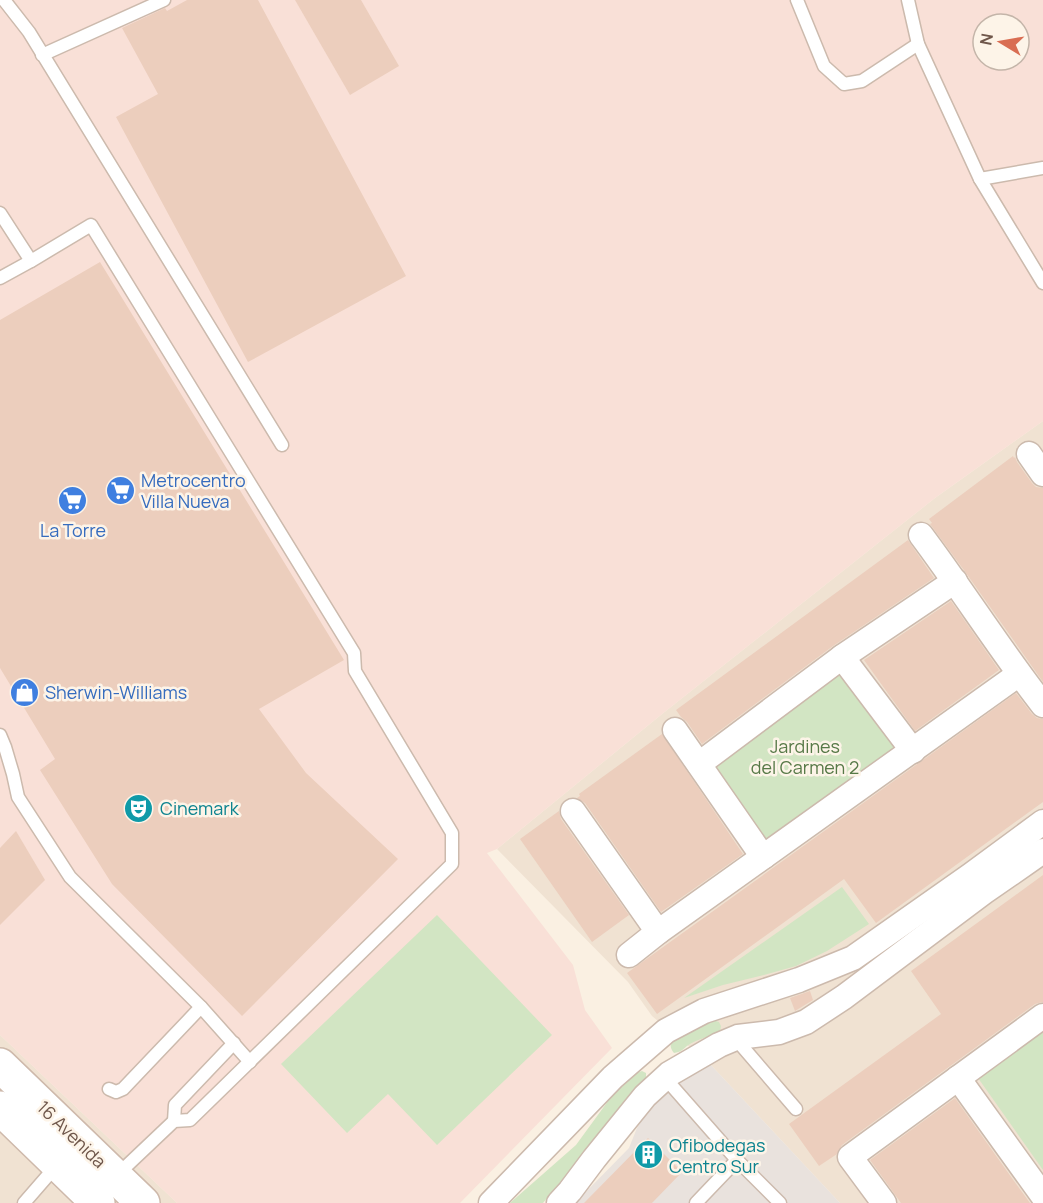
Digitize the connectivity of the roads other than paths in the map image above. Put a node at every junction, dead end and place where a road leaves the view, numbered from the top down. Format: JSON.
{"nodes":[{"id":1,"x":4,"y":0,"type":"edge"},
{"id":2,"x":164,"y":0,"type":"edge"},
{"id":3,"x":797,"y":0,"type":"edge"},
{"id":4,"x":908,"y":0,"type":"edge"},
{"id":5,"x":918,"y":44,"type":"junction"},
{"id":6,"x":42,"y":55,"type":"junction"},
{"id":7,"x":1043,"y":168,"type":"edge"},
{"id":8,"x":980,"y":179,"type":"junction"},
{"id":9,"x":0,"y":213,"type":"edge"},
{"id":10,"x":31,"y":261,"type":"junction"},
{"id":11,"x":0,"y":278,"type":"edge"},
{"id":12,"x":1043,"y":283,"type":"edge"},
{"id":13,"x":282,"y":445,"type":"dead end"},
{"id":14,"x":1029,"y":454,"type":"dead end"},
{"id":15,"x":1043,"y":474,"type":"edge"},
{"id":16,"x":921,"y":535,"type":"dead end"},
{"id":17,"x":955,"y":580,"type":"junction"},
{"id":18,"x":842,"y":657,"type":"junction"},
{"id":19,"x":1019,"y":674,"type":"junction"},
{"id":20,"x":1043,"y":705,"type":"edge"},
{"id":21,"x":675,"y":730,"type":"dead end"},
{"id":22,"x":0,"y":735,"type":"edge"},
{"id":23,"x":3,"y":750,"type":"edge"},
{"id":24,"x":913,"y":751,"type":"junction"},
{"id":25,"x":699,"y":764,"type":"junction"},
{"id":26,"x":573,"y":811,"type":"dead end"},
{"id":27,"x":1043,"y":822,"type":"edge"},
{"id":28,"x":1043,"y":851,"type":"edge"},
{"id":29,"x":763,"y":857,"type":"junction"},
{"id":30,"x":978,"y":884,"type":"junction"},
{"id":31,"x":658,"y":932,"type":"junction"},
{"id":32,"x":629,"y":955,"type":"dead end"},
{"id":33,"x":853,"y":958,"type":"junction"},
{"id":34,"x":866,"y":980,"type":"junction"},
{"id":35,"x":724,"y":1004,"type":"junction"},
{"id":36,"x":201,"y":1007,"type":"junction"},
{"id":37,"x":1043,"y":1016,"type":"edge"},
{"id":38,"x":735,"y":1038,"type":"junction"},
{"id":39,"x":234,"y":1043,"type":"junction"},
{"id":40,"x":641,"y":1052,"type":"junction"},
{"id":41,"x":250,"y":1062,"type":"junction"},
{"id":42,"x":0,"y":1065,"type":"edge"},
{"id":43,"x":665,"y":1078,"type":"junction"},
{"id":44,"x":958,"y":1078,"type":"junction"},
{"id":45,"x":109,"y":1089,"type":"dead end"},
{"id":46,"x":0,"y":1108,"type":"edge"},
{"id":47,"x":796,"y":1109,"type":"dead end"},
{"id":48,"x":174,"y":1121,"type":"junction"},
{"id":49,"x":54,"y":1156,"type":"junction"},
{"id":50,"x":737,"y":1160,"type":"junction"},
{"id":51,"x":105,"y":1187,"type":"edge"},
{"id":52,"x":1043,"y":1196,"type":"edge"},
{"id":53,"x":24,"y":1203,"type":"edge"},
{"id":54,"x":143,"y":1203,"type":"edge"},
{"id":55,"x":491,"y":1203,"type":"edge"},
{"id":56,"x":560,"y":1203,"type":"edge"},
{"id":57,"x":696,"y":1203,"type":"edge"},
{"id":58,"x":780,"y":1203,"type":"edge"},
{"id":59,"x":884,"y":1203,"type":"edge"}],
"edges":[{"from":1,"to":6,"type":"lane"},
{"from":2,"to":6,"type":"lane"},
{"from":3,"to":5,"type":"lane"},
{"from":4,"to":5,"type":"lane"},
{"from":5,"to":8,"type":"lane"},
{"from":6,"to":13,"type":"lane"},
{"from":7,"to":8,"type":"lane"},
{"from":8,"to":12,"type":"lane"},
{"from":9,"to":10,"type":"lane"},
{"from":10,"to":11,"type":"lane"},
{"from":10,"to":41,"type":"lane"},
{"from":14,"to":15,"type":"street"},
{"from":16,"to":17,"type":"street"},
{"from":17,"to":18,"type":"street"},
{"from":17,"to":19,"type":"street"},
{"from":18,"to":24,"type":"street"},
{"from":18,"to":25,"type":"street"},
{"from":19,"to":20,"type":"street"},
{"from":19,"to":24,"type":"street"},
{"from":21,"to":25,"type":"street"},
{"from":22,"to":23,"type":"lane"},
{"from":23,"to":36,"type":"lane"},
{"from":24,"to":29,"type":"street"},
{"from":25,"to":29,"type":"street"},
{"from":26,"to":31,"type":"street"},
{"from":27,"to":30,"type":"street"},
{"from":28,"to":30,"type":"street"},
{"from":29,"to":31,"type":"street"},
{"from":30,"to":33,"type":"street"},
{"from":30,"to":34,"type":"street"},
{"from":31,"to":32,"type":"street"},
{"from":33,"to":34,"type":"street"},
{"from":33,"to":35,"type":"street"},
{"from":34,"to":38,"type":"street"},
{"from":35,"to":38,"type":"street"},
{"from":35,"to":40,"type":"street"},
{"from":36,"to":39,"type":"lane"},
{"from":36,"to":45,"type":"lane"},
{"from":37,"to":44,"type":"street"},
{"from":38,"to":43,"type":"street"},
{"from":38,"to":47,"type":"lane"},
{"from":39,"to":41,"type":"lane"},
{"from":39,"to":48,"type":"lane"},
{"from":40,"to":43,"type":"street"},
{"from":40,"to":55,"type":"street"},
{"from":41,"to":48,"type":"lane"},
{"from":42,"to":51,"type":"main road","name":"16 Avenida"},
{"from":43,"to":50,"type":"lane"},
{"from":43,"to":56,"type":"street"},
{"from":44,"to":52,"type":"street"},
{"from":44,"to":59,"type":"street"},
{"from":46,"to":49,"type":"main road","name":"16 Avenida"},
{"from":48,"to":51,"type":"lane"},
{"from":49,"to":51,"type":"main road","name":"16 Avenida"},
{"from":49,"to":53,"type":"lane"},
{"from":50,"to":57,"type":"lane"},
{"from":50,"to":58,"type":"lane"},
{"from":51,"to":54,"type":"main road","name":"16 Avenida"}]}
